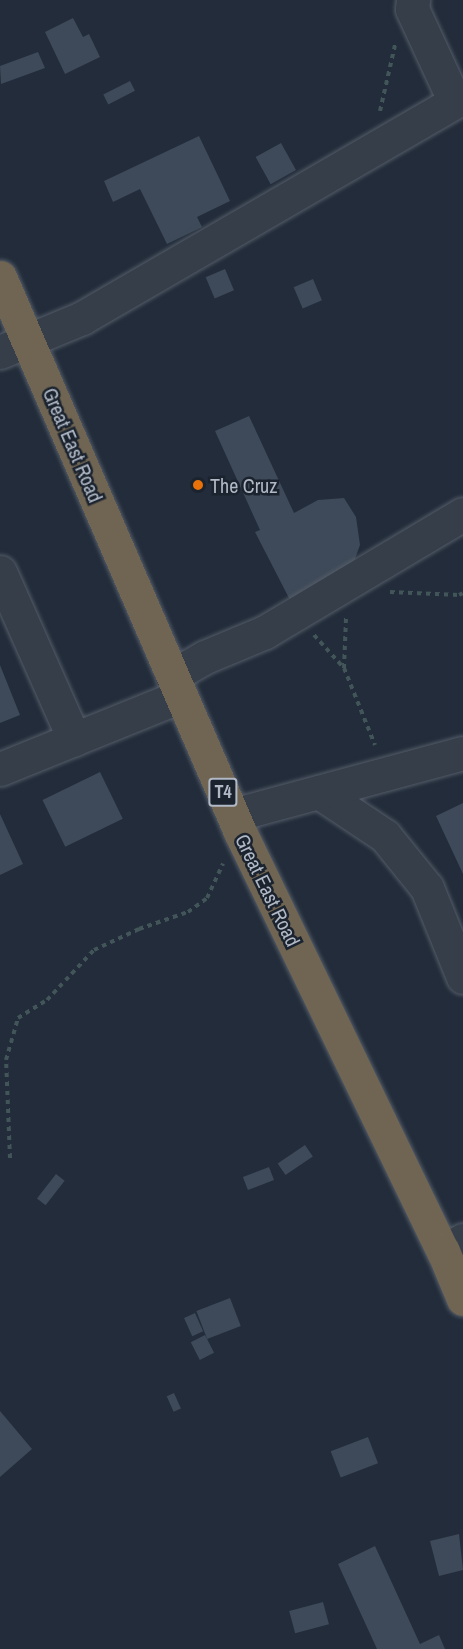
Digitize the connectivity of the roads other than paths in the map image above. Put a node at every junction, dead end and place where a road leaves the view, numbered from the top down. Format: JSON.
{"nodes":[{"id":1,"x":413,"y":0,"type":"edge"},
{"id":2,"x":459,"y":100,"type":"edge"},
{"id":3,"x":0,"y":277,"type":"edge"},
{"id":4,"x":14,"y":347,"type":"edge"},
{"id":5,"x":463,"y":514,"type":"edge"},
{"id":6,"x":0,"y":572,"type":"edge"},
{"id":7,"x":176,"y":686,"type":"junction"},
{"id":8,"x":74,"y":739,"type":"junction"},
{"id":9,"x":463,"y":753,"type":"edge"},
{"id":10,"x":0,"y":769,"type":"edge"},
{"id":11,"x":319,"y":792,"type":"junction"},
{"id":12,"x":236,"y":823,"type":"junction"},
{"id":13,"x":463,"y":977,"type":"edge"},
{"id":14,"x":453,"y":1245,"type":"edge"},
{"id":15,"x":463,"y":1299,"type":"edge"}],
"edges":[{"from":1,"to":2,"type":"street"},
{"from":2,"to":4,"type":"street"},
{"from":3,"to":4,"type":"highway","name":"Great East Road","number":"T4"},
{"from":4,"to":7,"type":"highway","name":"Great East Road","number":"T4"},
{"from":5,"to":7,"type":"street"},
{"from":6,"to":8,"type":"street"},
{"from":7,"to":8,"type":"street"},
{"from":7,"to":12,"type":"highway","name":"Great East Road","number":"T4"},
{"from":8,"to":10,"type":"street"},
{"from":9,"to":11,"type":"street"},
{"from":11,"to":12,"type":"street"},
{"from":11,"to":13,"type":"street"},
{"from":12,"to":14,"type":"highway","name":"Great East Road","number":"T4"},
{"from":14,"to":15,"type":"highway","name":"Great East Road","number":"T4"}]}
